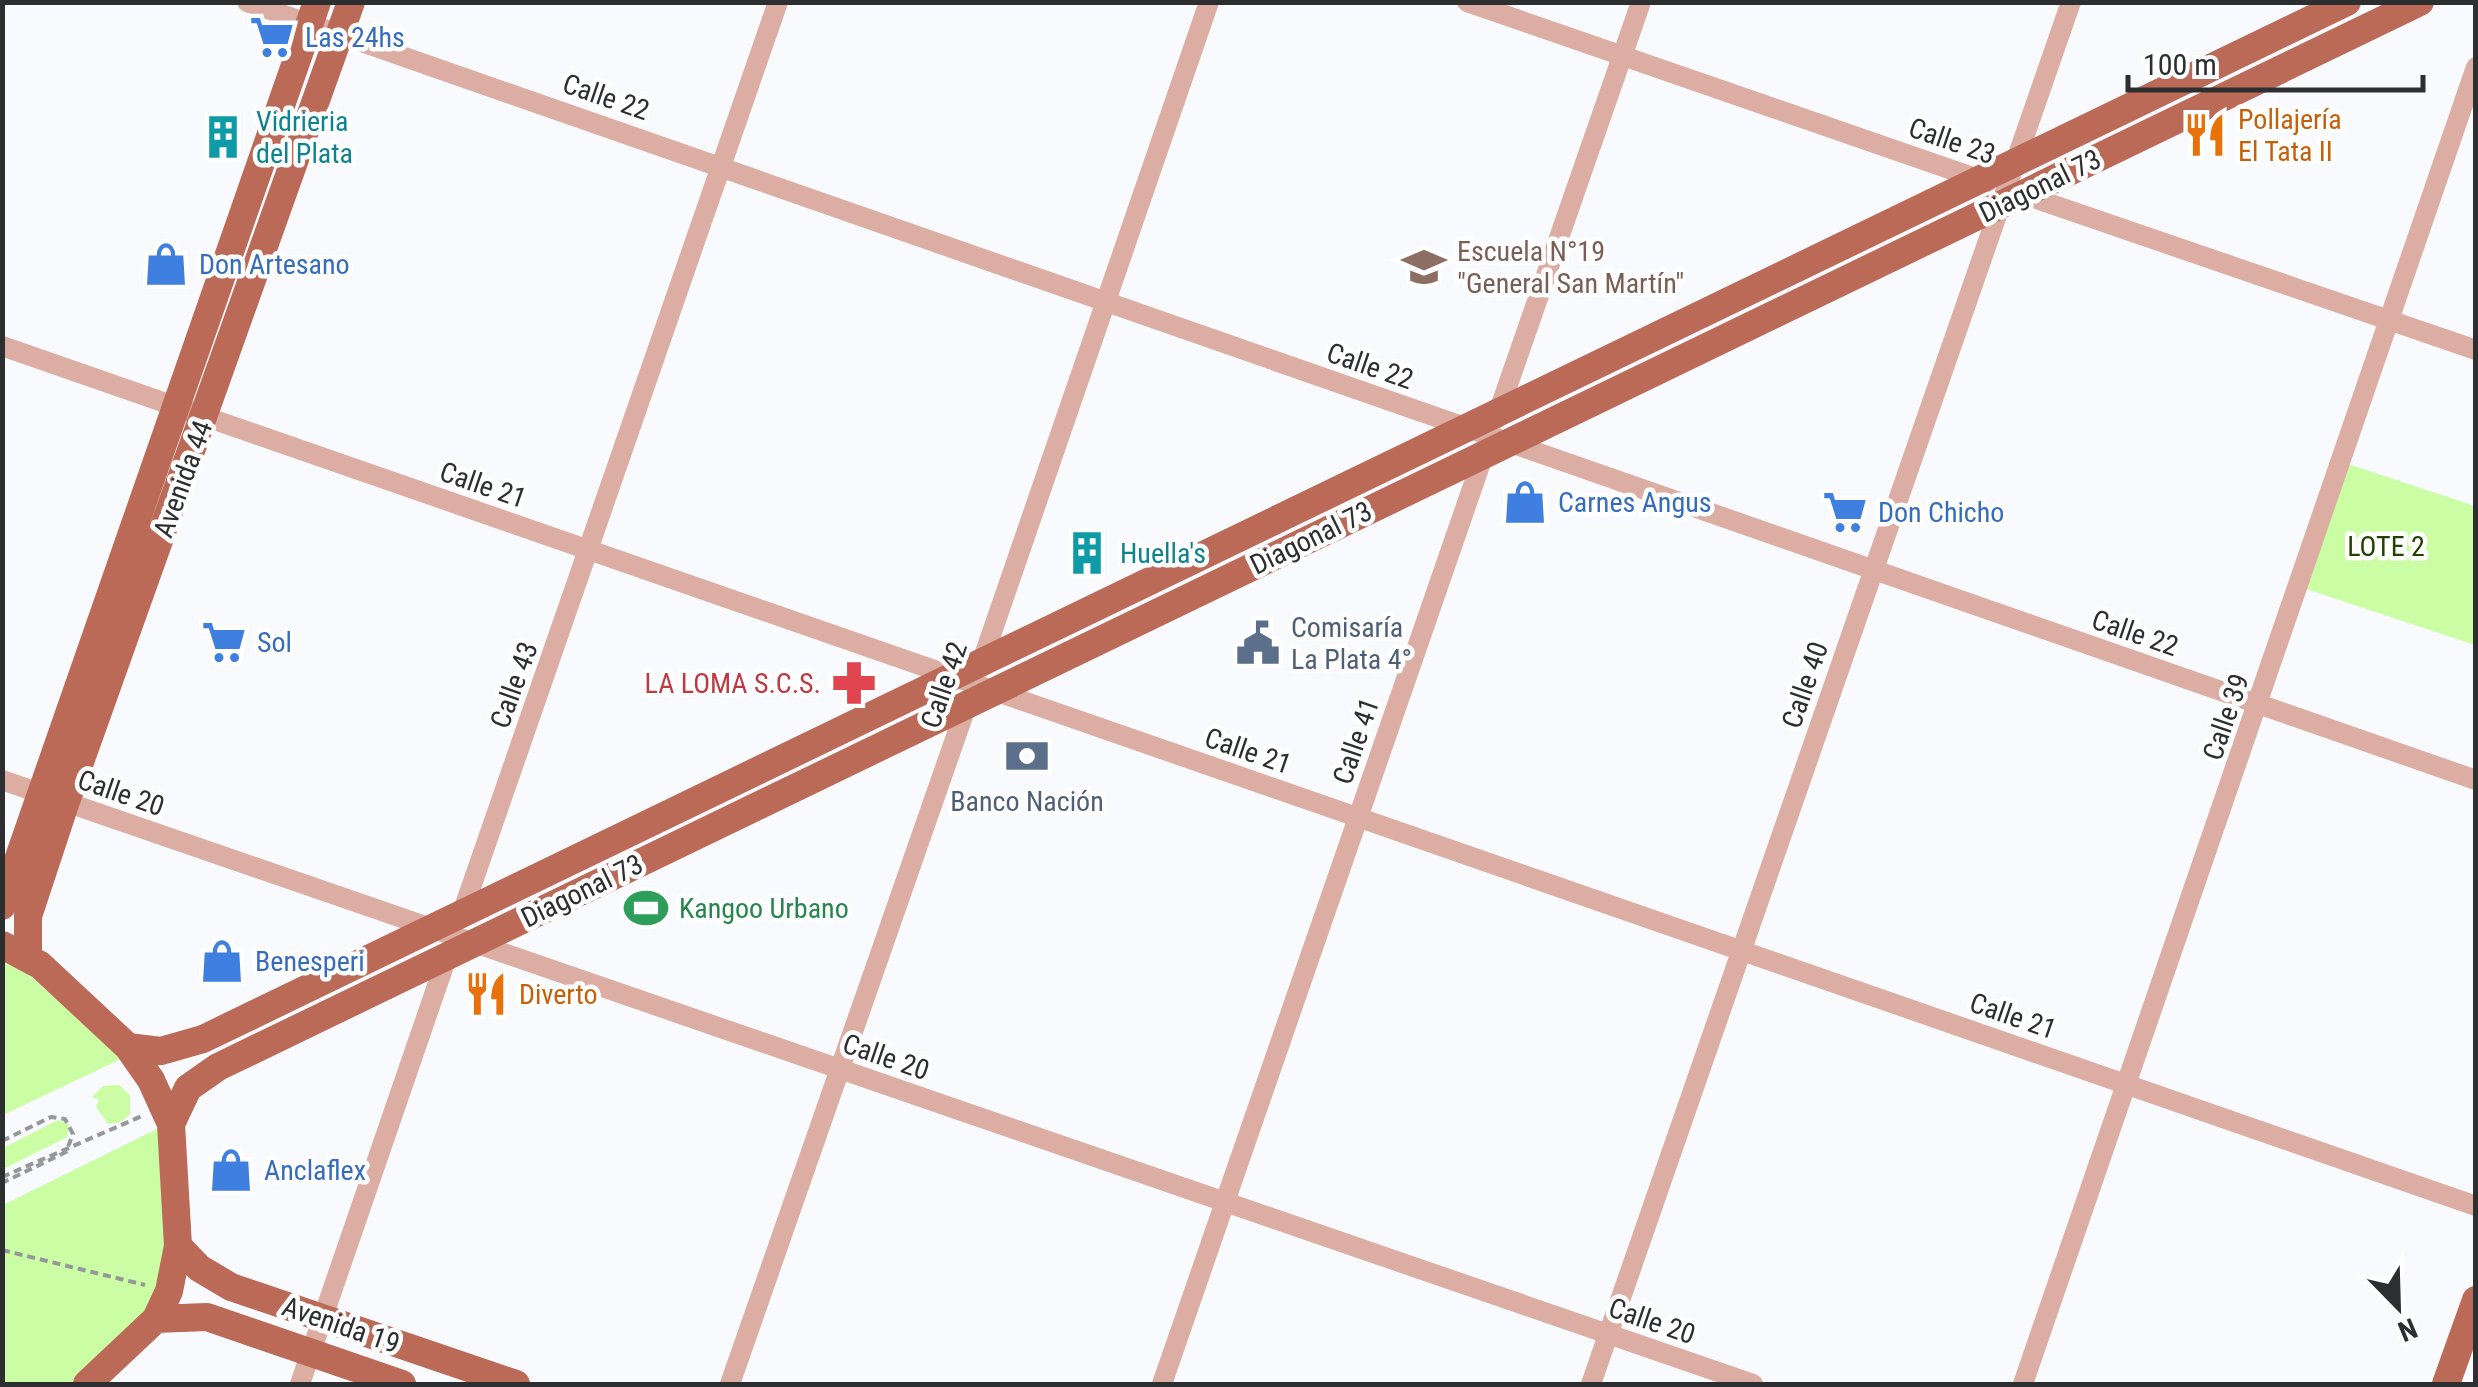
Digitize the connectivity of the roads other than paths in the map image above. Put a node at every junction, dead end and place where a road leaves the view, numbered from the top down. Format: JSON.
{"nodes":[{"id":1,"x":247,"y":2,"type":"edge"},
{"id":2,"x":350,"y":2,"type":"edge"},
{"id":3,"x":778,"y":2,"type":"edge"},
{"id":4,"x":1209,"y":2,"type":"edge"},
{"id":5,"x":1467,"y":2,"type":"edge"},
{"id":6,"x":1640,"y":2,"type":"edge"},
{"id":7,"x":2072,"y":2,"type":"edge"},
{"id":8,"x":2347,"y":2,"type":"edge"},
{"id":9,"x":2420,"y":2,"type":"edge"},
{"id":10,"x":313,"y":13,"type":"edge"},
{"id":11,"x":340,"y":33,"type":"junction"},
{"id":12,"x":1622,"y":56,"type":"junction"},
{"id":13,"x":2476,"y":66,"type":"edge"},
{"id":14,"x":721,"y":167,"type":"junction"},
{"id":15,"x":2005,"y":186,"type":"junction"},
{"id":16,"x":1105,"y":302,"type":"junction"},
{"id":17,"x":2389,"y":320,"type":"junction"},
{"id":18,"x":2,"y":346,"type":"edge"},
{"id":19,"x":2476,"y":350,"type":"edge"},
{"id":20,"x":176,"y":406,"type":"junction"},
{"id":21,"x":206,"y":418,"type":"junction"},
{"id":22,"x":1488,"y":436,"type":"junction"},
{"id":23,"x":590,"y":552,"type":"junction"},
{"id":24,"x":1874,"y":572,"type":"junction"},
{"id":25,"x":973,"y":684,"type":"junction"},
{"id":26,"x":2260,"y":705,"type":"junction"},
{"id":27,"x":2,"y":780,"type":"edge"},
{"id":28,"x":2476,"y":780,"type":"edge"},
{"id":29,"x":53,"y":798,"type":"junction"},
{"id":30,"x":1358,"y":818,"type":"junction"},
{"id":31,"x":2,"y":906,"type":"edge"},
{"id":32,"x":454,"y":935,"type":"junction"},
{"id":33,"x":2,"y":945,"type":"edge"},
{"id":34,"x":1742,"y":951,"type":"junction"},
{"id":35,"x":28,"y":957,"type":"junction"},
{"id":36,"x":128,"y":1047,"type":"junction"},
{"id":37,"x":839,"y":1070,"type":"junction"},
{"id":38,"x":2128,"y":1085,"type":"junction"},
{"id":39,"x":166,"y":1112,"type":"junction"},
{"id":40,"x":1225,"y":1203,"type":"junction"},
{"id":41,"x":2476,"y":1206,"type":"edge"},
{"id":42,"x":178,"y":1246,"type":"junction"},
{"id":43,"x":2476,"y":1300,"type":"edge"},
{"id":44,"x":323,"y":1318,"type":"junction"},
{"id":45,"x":156,"y":1319,"type":"junction"},
{"id":46,"x":1608,"y":1334,"type":"junction"},
{"id":47,"x":311,"y":1353,"type":"junction"},
{"id":48,"x":87,"y":1384,"type":"edge"},
{"id":49,"x":300,"y":1384,"type":"edge"},
{"id":50,"x":402,"y":1384,"type":"edge"},
{"id":51,"x":516,"y":1384,"type":"edge"},
{"id":52,"x":730,"y":1384,"type":"edge"},
{"id":53,"x":1162,"y":1384,"type":"edge"},
{"id":54,"x":1591,"y":1384,"type":"edge"},
{"id":55,"x":1753,"y":1384,"type":"edge"},
{"id":56,"x":2023,"y":1384,"type":"edge"},
{"id":57,"x":2446,"y":1384,"type":"edge"}],
"edges":[{"from":1,"to":10,"type":"street","name":"Calle 22"},
{"from":2,"to":11,"type":"main road","name":"Avenida 44"},
{"from":3,"to":14,"type":"street","name":"Calle 43"},
{"from":4,"to":16,"type":"street","name":"Calle 42"},
{"from":5,"to":12,"type":"street","name":"Calle 23"},
{"from":6,"to":12,"type":"street","name":"Calle 41"},
{"from":7,"to":15,"type":"street","name":"Calle 40"},
{"from":8,"to":15,"type":"main road","name":"Diagonal 73"},
{"from":9,"to":15,"type":"main road","name":"Diagonal 73"},
{"from":10,"to":11,"type":"street","name":"Calle 22"},
{"from":10,"to":20,"type":"main road","name":"Avenida 44"},
{"from":11,"to":14,"type":"street","name":"Calle 22"},
{"from":11,"to":21,"type":"main road","name":"Avenida 44"},
{"from":12,"to":15,"type":"street","name":"Calle 23"},
{"from":12,"to":22,"type":"street","name":"Calle 41"},
{"from":13,"to":17,"type":"street","name":"Calle 39"},
{"from":14,"to":16,"type":"street","name":"Calle 22"},
{"from":14,"to":23,"type":"street","name":"Calle 43"},
{"from":15,"to":17,"type":"street","name":"Calle 23"},
{"from":15,"to":22,"type":"main road","name":"Diagonal 73"},
{"from":15,"to":24,"type":"street","name":"Calle 40"},
{"from":16,"to":22,"type":"street","name":"Calle 22"},
{"from":16,"to":25,"type":"street","name":"Calle 42"},
{"from":17,"to":19,"type":"street","name":"Calle 23"},
{"from":17,"to":26,"type":"street","name":"Calle 39"},
{"from":18,"to":20,"type":"street","name":"Calle 21"},
{"from":20,"to":21,"type":"street","name":"Calle 21"},
{"from":20,"to":29,"type":"main road","name":"Avenida 44"},
{"from":21,"to":23,"type":"street","name":"Calle 21"},
{"from":21,"to":29,"type":"main road","name":"Avenida 44"},
{"from":22,"to":24,"type":"street","name":"Calle 22"},
{"from":22,"to":25,"type":"main road","name":"Diagonal 73"},
{"from":22,"to":30,"type":"street","name":"Calle 41"},
{"from":23,"to":25,"type":"street","name":"Calle 21"},
{"from":23,"to":32,"type":"street","name":"Calle 43"},
{"from":24,"to":26,"type":"street","name":"Calle 22"},
{"from":24,"to":34,"type":"street","name":"Calle 40"},
{"from":25,"to":30,"type":"street","name":"Calle 21"},
{"from":25,"to":32,"type":"main road","name":"Diagonal 73"},
{"from":25,"to":37,"type":"street","name":"Calle 42"},
{"from":26,"to":28,"type":"street","name":"Calle 22"},
{"from":26,"to":38,"type":"street","name":"Calle 39"},
{"from":27,"to":29,"type":"street","name":"Calle 20"},
{"from":29,"to":31,"type":"main road","name":"Avenida 44"},
{"from":29,"to":32,"type":"street","name":"Calle 20"},
{"from":29,"to":35,"type":"main road","name":"Avenida 44"},
{"from":30,"to":34,"type":"street","name":"Calle 21"},
{"from":30,"to":40,"type":"street","name":"Calle 41"},
{"from":32,"to":36,"type":"main road","name":"Diagonal 73"},
{"from":32,"to":37,"type":"street","name":"Calle 20"},
{"from":32,"to":39,"type":"main road","name":"Diagonal 73"},
{"from":32,"to":44,"type":"street","name":"Calle 43"},
{"from":33,"to":35,"type":"main road"},
{"from":34,"to":38,"type":"street","name":"Calle 21"},
{"from":34,"to":46,"type":"street","name":"Calle 40"},
{"from":35,"to":36,"type":"main road"},
{"from":36,"to":39,"type":"main road"},
{"from":37,"to":40,"type":"street","name":"Calle 20"},
{"from":37,"to":52,"type":"street","name":"Calle 42"},
{"from":38,"to":41,"type":"street","name":"Calle 21"},
{"from":38,"to":56,"type":"street","name":"Calle 39"},
{"from":39,"to":42,"type":"main road"},
{"from":40,"to":46,"type":"street","name":"Calle 20"},
{"from":40,"to":53,"type":"street","name":"Calle 41"},
{"from":42,"to":44,"type":"main road","name":"Avenida 19"},
{"from":42,"to":45,"type":"main road"},
{"from":43,"to":57,"type":"main road"},
{"from":44,"to":47,"type":"street","name":"Calle 43"},
{"from":44,"to":51,"type":"main road","name":"Avenida 19"},
{"from":45,"to":47,"type":"main road","name":"Avenida 19"},
{"from":45,"to":48,"type":"main road"},
{"from":46,"to":54,"type":"street","name":"Calle 40"},
{"from":46,"to":55,"type":"street","name":"Calle 20"},
{"from":47,"to":49,"type":"street","name":"Calle 43"},
{"from":47,"to":50,"type":"main road","name":"Avenida 19"}]}
